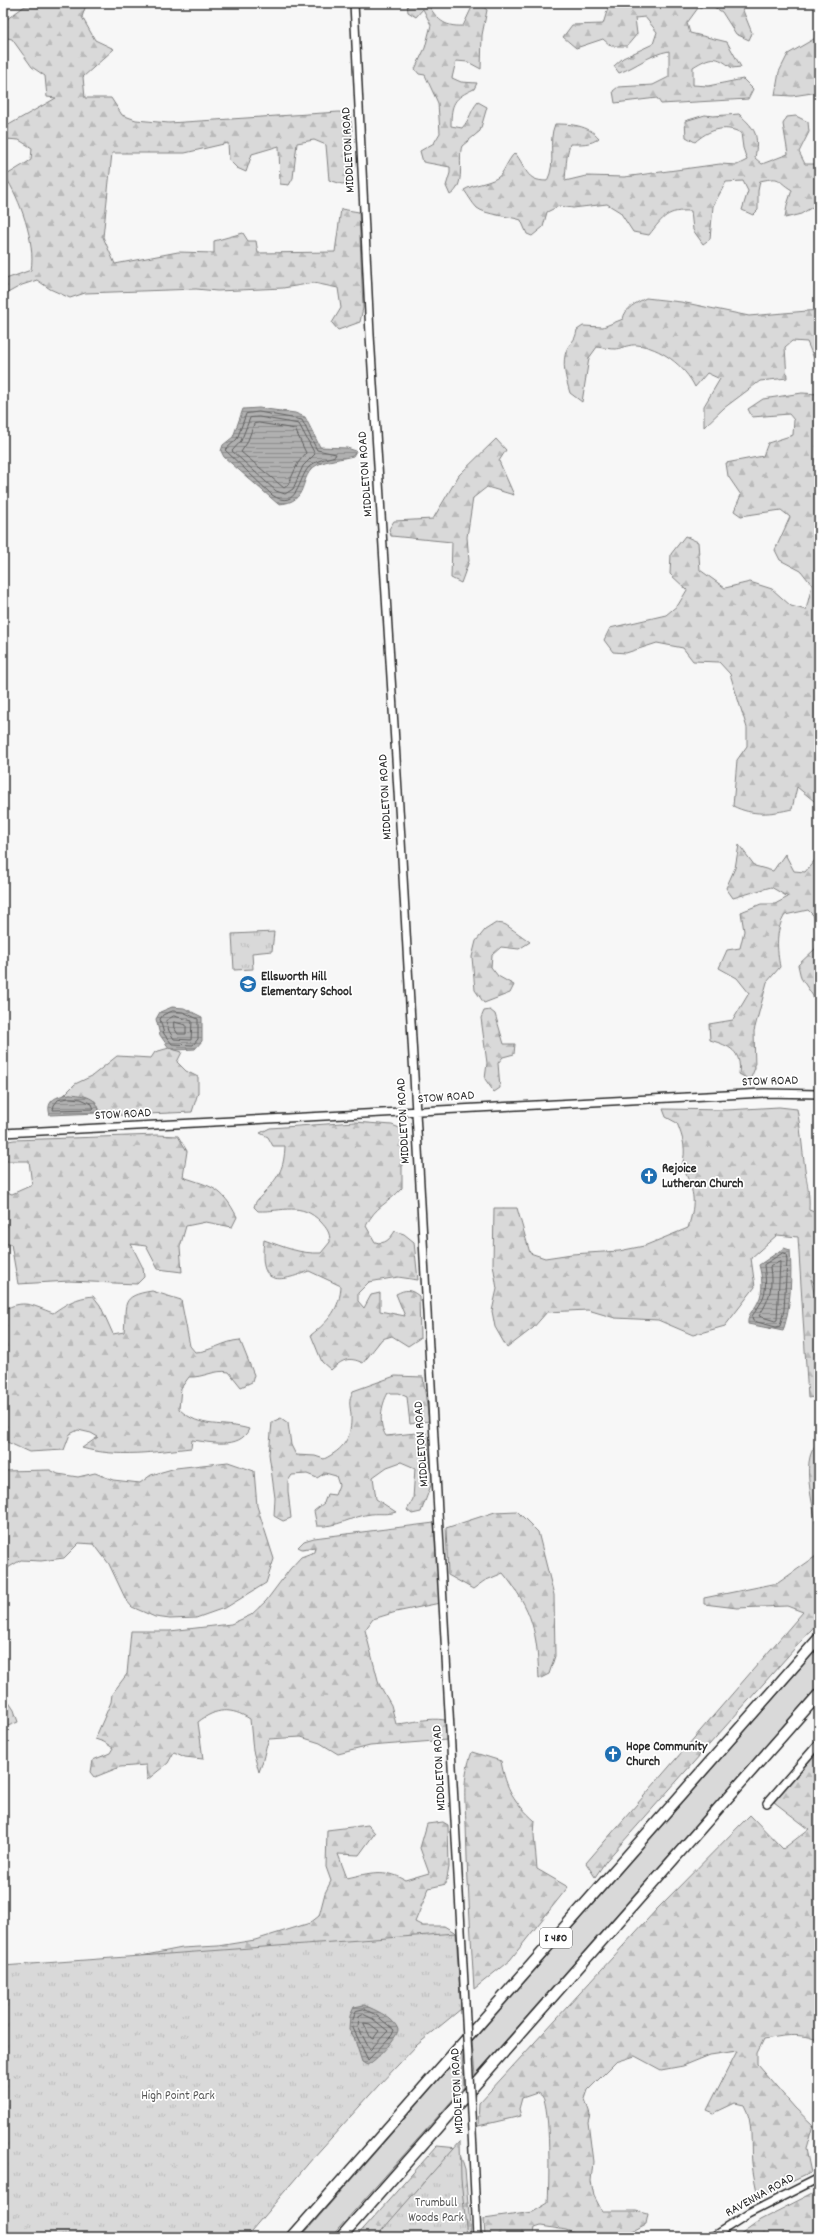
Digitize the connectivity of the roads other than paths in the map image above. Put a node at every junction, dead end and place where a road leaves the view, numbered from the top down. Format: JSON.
{"nodes":[{"id":1,"x":354,"y":3,"type":"edge"},
{"id":2,"x":819,"y":1094,"type":"edge"},
{"id":3,"x":415,"y":1112,"type":"junction"},
{"id":4,"x":3,"y":1133,"type":"edge"},
{"id":5,"x":819,"y":1638,"type":"edge"},
{"id":6,"x":819,"y":1694,"type":"edge"},
{"id":7,"x":819,"y":1744,"type":"edge"},
{"id":8,"x":767,"y":1803,"type":"dead end"},
{"id":9,"x":819,"y":2178,"type":"edge"},
{"id":10,"x":292,"y":2237,"type":"edge"},
{"id":11,"x":341,"y":2237,"type":"edge"},
{"id":12,"x":477,"y":2237,"type":"edge"},
{"id":13,"x":712,"y":2237,"type":"edge"}],
"edges":[{"from":1,"to":3,"type":"street","name":"MIDDLETON ROAD"},
{"from":2,"to":3,"type":"street","name":"STOW ROAD"},
{"from":3,"to":4,"type":"street","name":"STOW ROAD"},
{"from":3,"to":12,"type":"street","name":"MIDDLETON ROAD","bridge":true},
{"from":5,"to":10,"type":"highway","number":"I 480"},
{"from":6,"to":11,"type":"highway","number":"I 480"},
{"from":7,"to":8,"type":"street"},
{"from":9,"to":13,"type":"street","name":"RAVENNA ROAD"}]}
